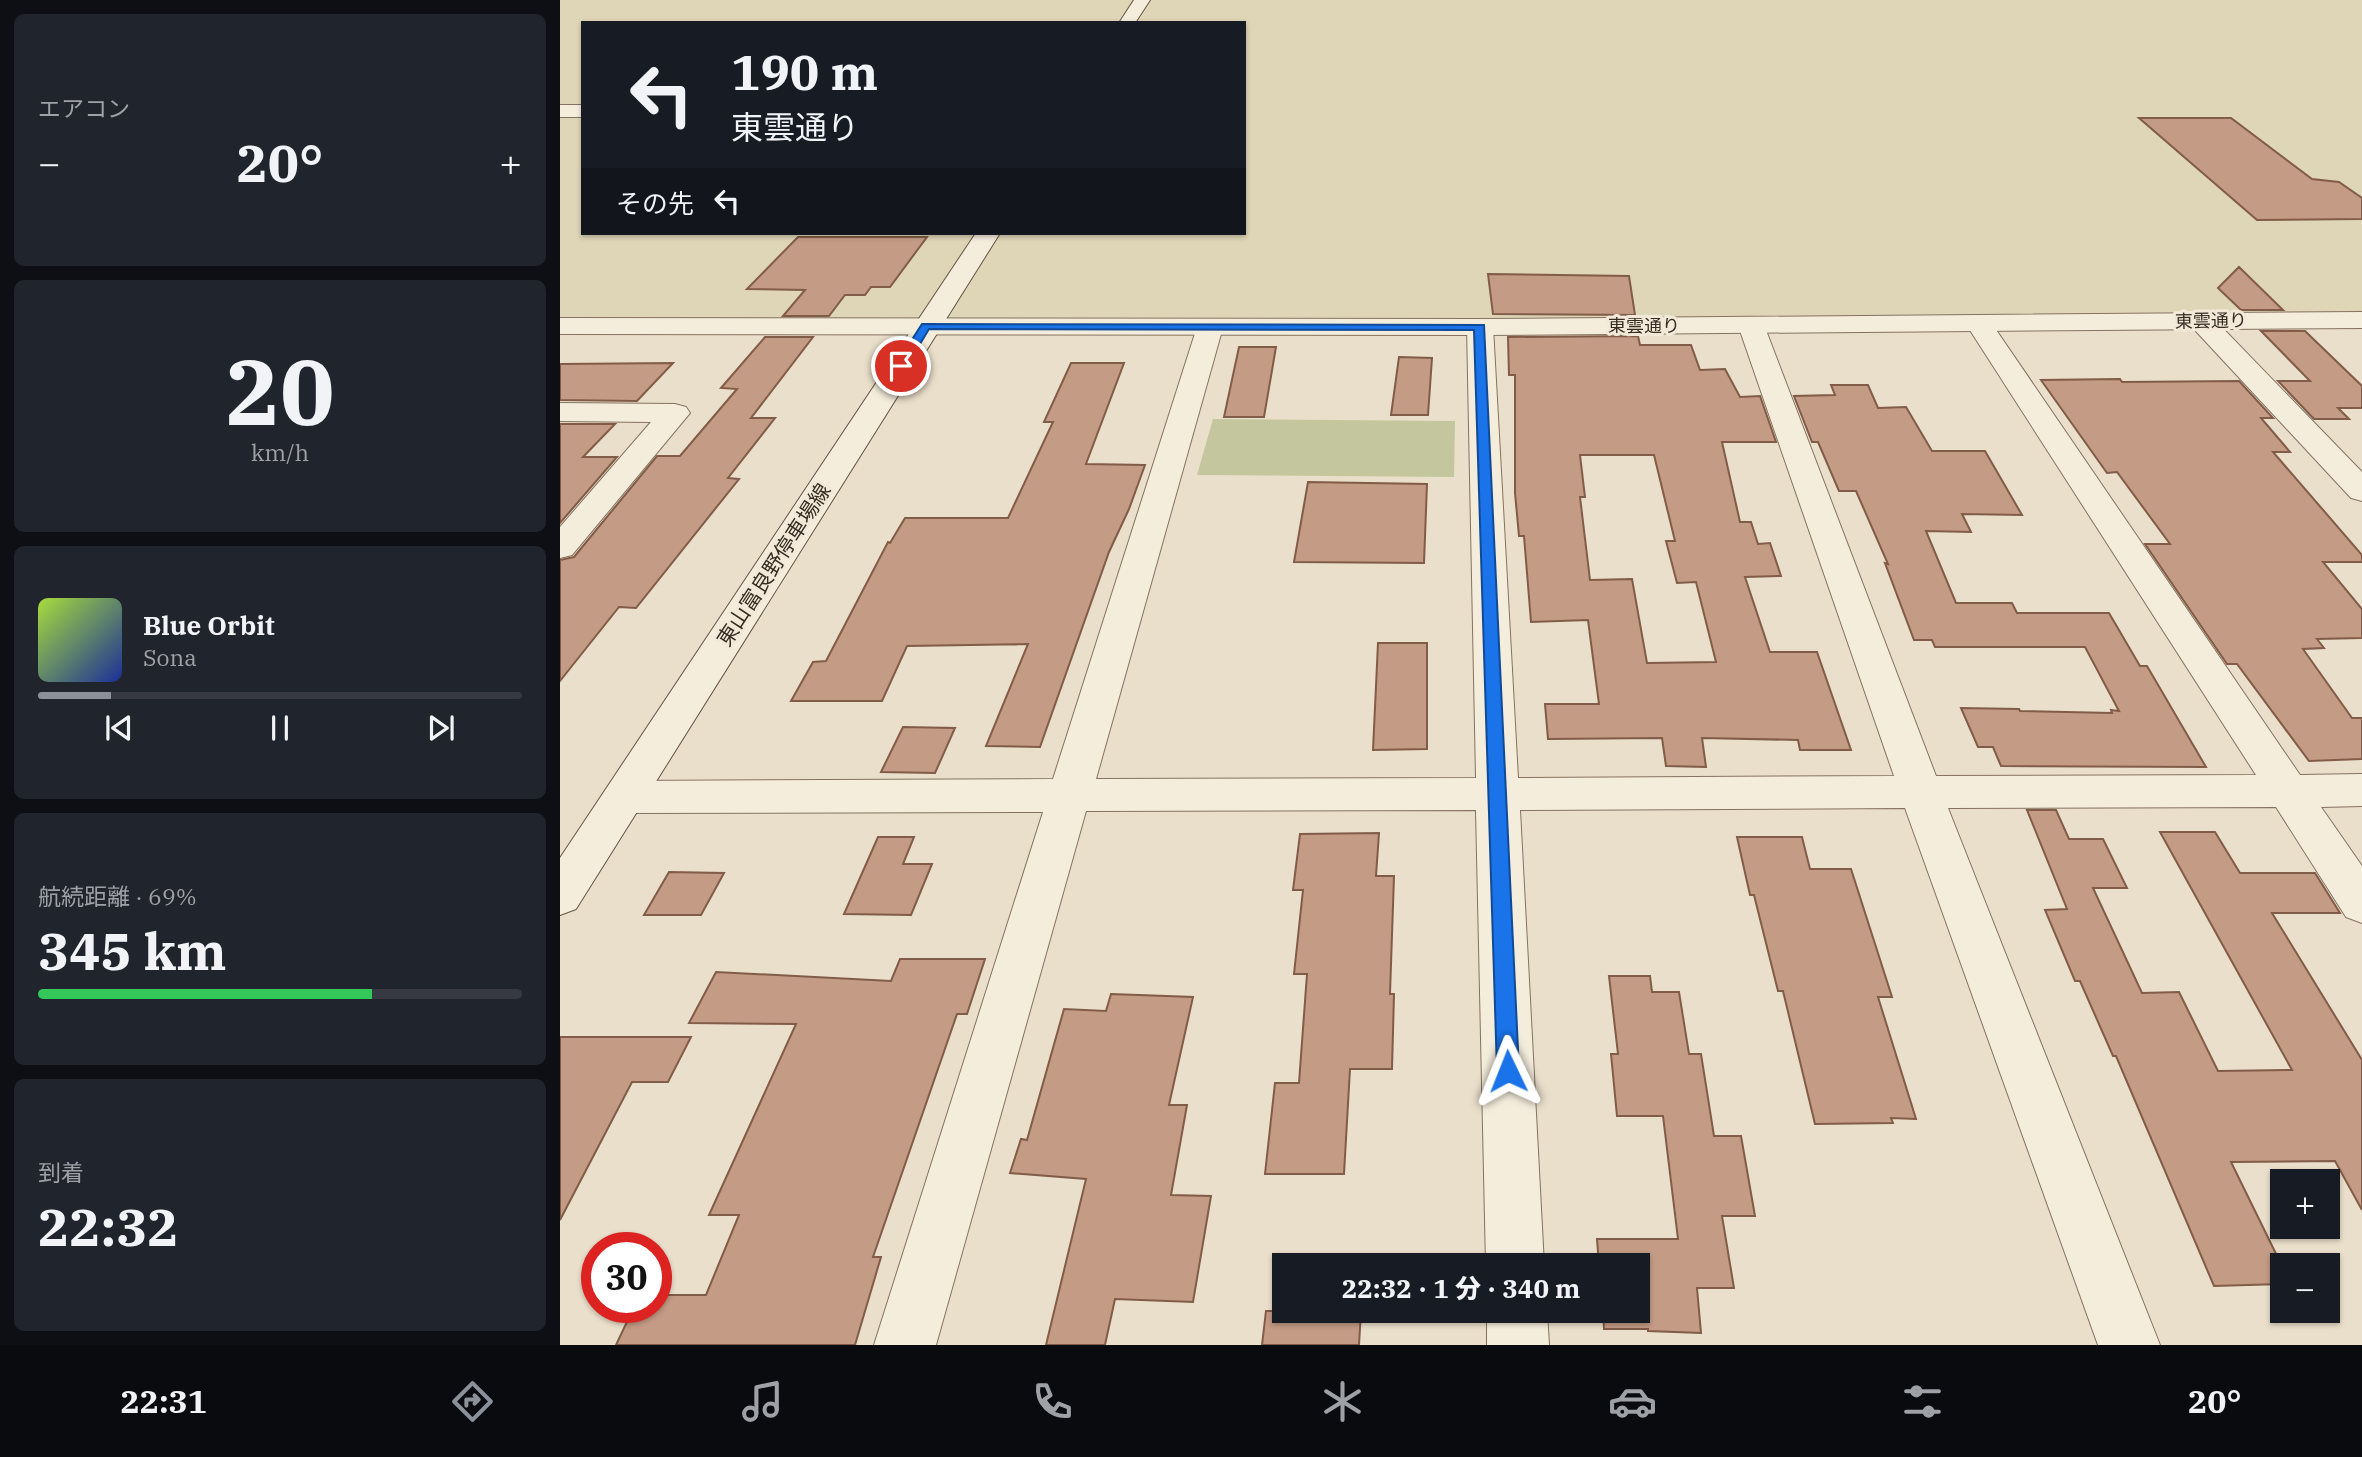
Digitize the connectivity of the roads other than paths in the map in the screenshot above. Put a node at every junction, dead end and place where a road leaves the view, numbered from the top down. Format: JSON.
{"nodes":[{"id":1,"x":1142,"y":0,"type":"edge"},
{"id":2,"x":1128,"y":21,"type":"edge"},
{"id":3,"x":560,"y":111,"type":"edge"},
{"id":4,"x":581,"y":111,"type":"edge"},
{"id":5,"x":987,"y":235,"type":"edge"},
{"id":6,"x":2362,"y":320,"type":"edge"},
{"id":7,"x":2201,"y":321,"type":"junction"},
{"id":8,"x":1979,"y":324,"type":"junction"},
{"id":9,"x":1751,"y":325,"type":"junction"},
{"id":10,"x":560,"y":326,"type":"edge"},
{"id":11,"x":926,"y":326,"type":"junction"},
{"id":12,"x":1210,"y":327,"type":"junction"},
{"id":13,"x":1480,"y":327,"type":"junction"},
{"id":14,"x":560,"y":412,"type":"edge"},
{"id":15,"x":2362,"y":491,"type":"edge"},
{"id":16,"x":560,"y":548,"type":"edge"},
{"id":17,"x":2362,"y":790,"type":"edge"},
{"id":18,"x":2288,"y":791,"type":"junction"},
{"id":19,"x":1071,"y":794,"type":"junction"},
{"id":20,"x":1498,"y":794,"type":"junction"},
{"id":21,"x":1921,"y":794,"type":"junction"},
{"id":22,"x":624,"y":797,"type":"junction"},
{"id":23,"x":560,"y":896,"type":"edge"},
{"id":24,"x":2362,"y":904,"type":"edge"},
{"id":25,"x":1515,"y":1253,"type":"edge"},
{"id":26,"x":1517,"y":1323,"type":"edge"},
{"id":27,"x":905,"y":1345,"type":"edge"},
{"id":28,"x":1518,"y":1345,"type":"edge"},
{"id":29,"x":2129,"y":1345,"type":"edge"}],
"edges":[{"from":1,"to":2,"type":"street"},
{"from":3,"to":4,"type":"street"},
{"from":5,"to":11,"type":"street","name":"東山富良野停車場線"},
{"from":6,"to":7,"type":"street","name":"東雲通り"},
{"from":7,"to":8,"type":"street","name":"東雲通り"},
{"from":7,"to":15,"type":"street"},
{"from":8,"to":9,"type":"street","name":"東雲通り"},
{"from":8,"to":18,"type":"street"},
{"from":9,"to":13,"type":"street","name":"東雲通り"},
{"from":9,"to":21,"type":"street"},
{"from":10,"to":11,"type":"street","name":"東雲通り"},
{"from":11,"to":12,"type":"street","name":"東雲通り"},
{"from":11,"to":22,"type":"street","name":"東山富良野停車場線"},
{"from":12,"to":13,"type":"street","name":"東雲通り"},
{"from":12,"to":19,"type":"street"},
{"from":13,"to":20,"type":"street"},
{"from":14,"to":16,"type":"street"},
{"from":17,"to":18,"type":"street"},
{"from":18,"to":21,"type":"street"},
{"from":18,"to":24,"type":"street"},
{"from":19,"to":20,"type":"street"},
{"from":19,"to":22,"type":"street"},
{"from":19,"to":27,"type":"street"},
{"from":20,"to":21,"type":"street"},
{"from":20,"to":25,"type":"street"},
{"from":21,"to":29,"type":"street"},
{"from":22,"to":23,"type":"street","name":"東山富良野停車場線"},
{"from":26,"to":28,"type":"street"}]}
